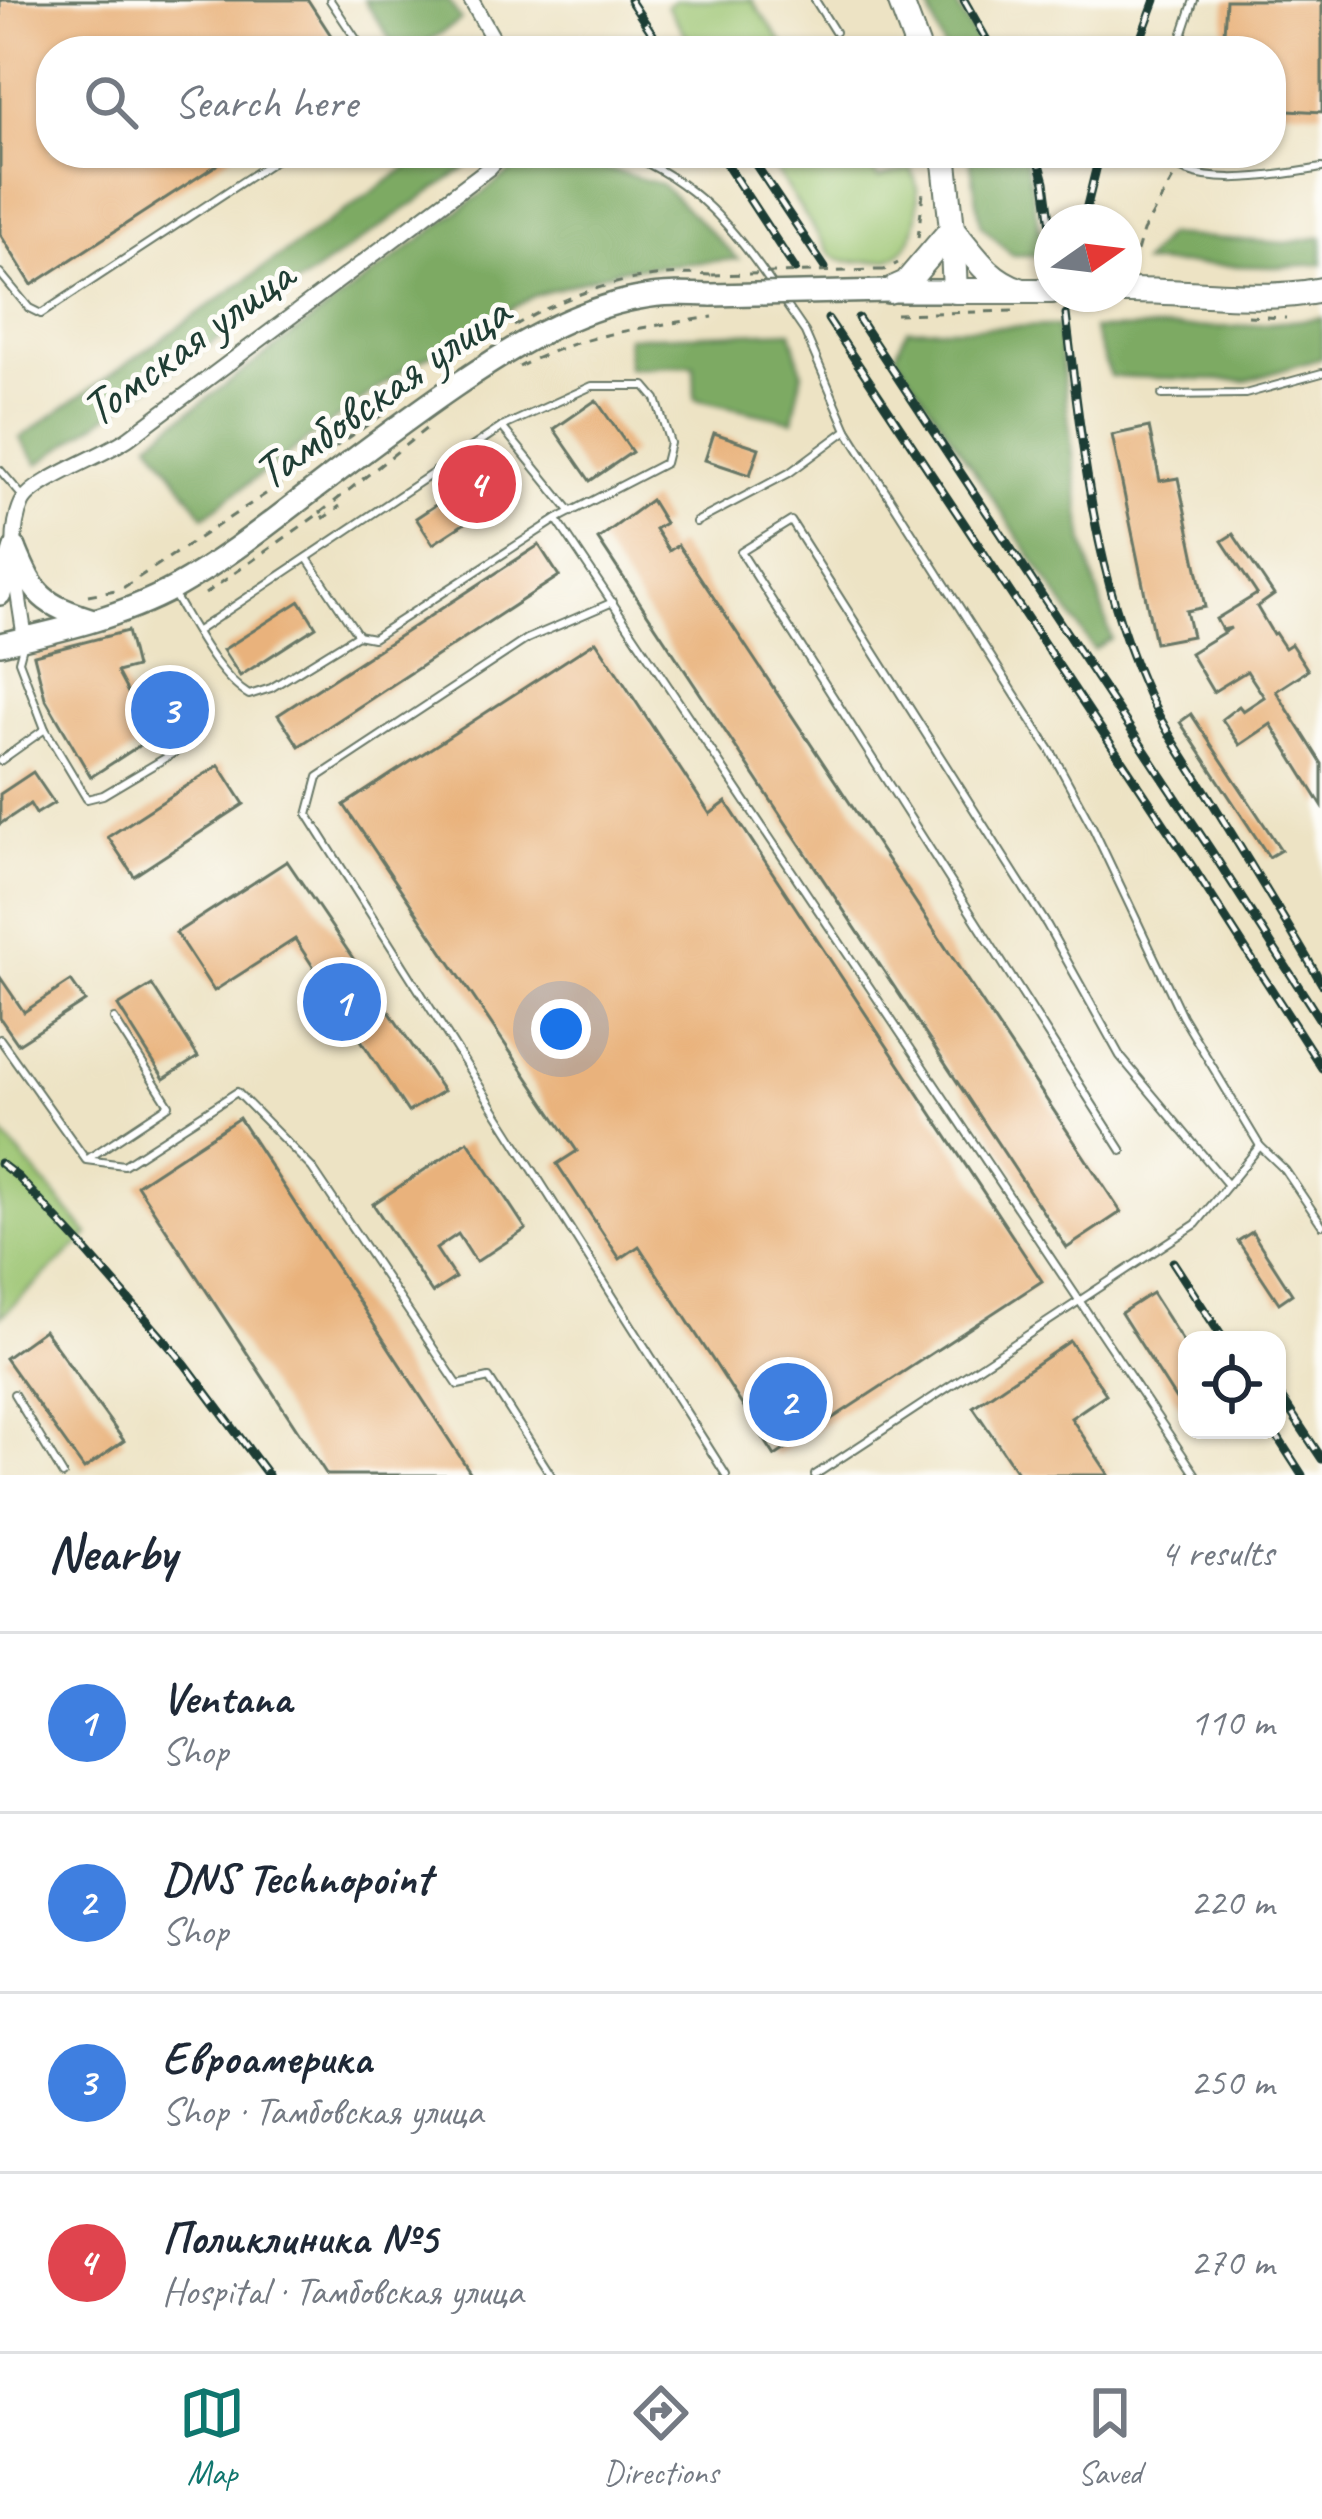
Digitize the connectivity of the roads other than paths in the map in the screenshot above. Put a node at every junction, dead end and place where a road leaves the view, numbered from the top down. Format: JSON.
{"nodes":[{"id":1,"x":330,"y":0,"type":"edge"},
{"id":2,"x":471,"y":0,"type":"edge"},
{"id":3,"x":815,"y":0,"type":"edge"},
{"id":4,"x":900,"y":0,"type":"edge"},
{"id":5,"x":1194,"y":0,"type":"edge"},
{"id":6,"x":835,"y":32,"type":"dead end"},
{"id":7,"x":354,"y":36,"type":"edge"},
{"id":8,"x":491,"y":36,"type":"edge"},
{"id":9,"x":913,"y":36,"type":"edge"},
{"id":10,"x":1182,"y":36,"type":"edge"},
{"id":11,"x":263,"y":168,"type":"edge"},
{"id":12,"x":489,"y":168,"type":"edge"},
{"id":13,"x":658,"y":168,"type":"edge"},
{"id":14,"x":946,"y":168,"type":"edge"},
{"id":15,"x":1176,"y":168,"type":"edge"},
{"id":16,"x":1322,"y":168,"type":"edge"},
{"id":17,"x":952,"y":229,"type":"junction"},
{"id":18,"x":0,"y":273,"type":"edge"},
{"id":19,"x":1142,"y":285,"type":"edge"},
{"id":20,"x":1322,"y":290,"type":"edge"},
{"id":21,"x":955,"y":291,"type":"junction"},
{"id":22,"x":887,"y":292,"type":"junction"},
{"id":23,"x":1034,"y":298,"type":"edge"},
{"id":24,"x":1026,"y":301,"type":"junction"},
{"id":25,"x":1322,"y":373,"type":"edge"},
{"id":26,"x":1162,"y":395,"type":"dead end"},
{"id":27,"x":502,"y":427,"type":"junction"},
{"id":28,"x":847,"y":430,"type":"junction"},
{"id":29,"x":0,"y":470,"type":"edge"},
{"id":30,"x":24,"y":498,"type":"junction"},
{"id":31,"x":571,"y":512,"type":"junction"},
{"id":32,"x":557,"y":520,"type":"junction"},
{"id":33,"x":696,"y":522,"type":"dead end"},
{"id":34,"x":15,"y":548,"type":"junction"},
{"id":35,"x":307,"y":558,"type":"junction"},
{"id":36,"x":170,"y":590,"type":"junction"},
{"id":37,"x":0,"y":594,"type":"edge"},
{"id":38,"x":613,"y":602,"type":"junction"},
{"id":39,"x":93,"y":620,"type":"junction"},
{"id":40,"x":197,"y":631,"type":"junction"},
{"id":41,"x":357,"y":635,"type":"junction"},
{"id":42,"x":25,"y":639,"type":"junction"},
{"id":43,"x":0,"y":644,"type":"edge"},
{"id":44,"x":45,"y":729,"type":"junction"},
{"id":45,"x":187,"y":745,"type":"dead end"},
{"id":46,"x":0,"y":761,"type":"edge"},
{"id":47,"x":114,"y":1019,"type":"dead end"},
{"id":48,"x":0,"y":1039,"type":"edge"},
{"id":49,"x":1261,"y":1146,"type":"junction"},
{"id":50,"x":1122,"y":1151,"type":"dead end"},
{"id":51,"x":86,"y":1160,"type":"junction"},
{"id":52,"x":1228,"y":1185,"type":"junction"},
{"id":53,"x":1322,"y":1225,"type":"edge"},
{"id":54,"x":1080,"y":1300,"type":"junction"},
{"id":55,"x":14,"y":1394,"type":"dead end"},
{"id":56,"x":62,"y":1475,"type":"edge"},
{"id":57,"x":551,"y":1475,"type":"edge"},
{"id":58,"x":726,"y":1475,"type":"edge"},
{"id":59,"x":815,"y":1475,"type":"edge"},
{"id":60,"x":1196,"y":1475,"type":"edge"}],
"edges":[{"from":1,"to":7,"type":"lane"},
{"from":2,"to":8,"type":"street"},
{"from":3,"to":6,"type":"lane"},
{"from":4,"to":9,"type":"highway"},
{"from":5,"to":10,"type":"lane"},
{"from":11,"to":18,"type":"lane"},
{"from":12,"to":30,"type":"street","name":"Томская улица"},
{"from":13,"to":28,"type":"lane"},
{"from":14,"to":17,"type":"highway"},
{"from":15,"to":16,"type":"lane"},
{"from":17,"to":21,"type":"highway"},
{"from":17,"to":22,"type":"highway"},
{"from":17,"to":24,"type":"highway"},
{"from":19,"to":20,"type":"highway"},
{"from":21,"to":22,"type":"main road","name":"Тамбовская улица"},
{"from":21,"to":24,"type":"highway","name":"Тамбовская улица"},
{"from":22,"to":36,"type":"main road","name":"Тамбовская улица","bridge":true},
{"from":23,"to":24,"type":"highway","name":"Тамбовская улица"},
{"from":25,"to":26,"type":"lane"},
{"from":27,"to":31,"type":"lane"},
{"from":27,"to":31,"type":"lane"},
{"from":27,"to":35,"type":"lane"},
{"from":28,"to":33,"type":"lane"},
{"from":28,"to":49,"type":"lane"},
{"from":29,"to":30,"type":"lane"},
{"from":30,"to":34,"type":"street"},
{"from":31,"to":32,"type":"lane"},
{"from":32,"to":38,"type":"lane"},
{"from":32,"to":41,"type":"lane"},
{"from":34,"to":37,"type":"main road"},
{"from":34,"to":39,"type":"main road"},
{"from":34,"to":42,"type":"street"},
{"from":35,"to":40,"type":"lane"},
{"from":35,"to":41,"type":"lane"},
{"from":36,"to":39,"type":"main road","name":"Тамбовская улица"},
{"from":36,"to":40,"type":"lane"},
{"from":38,"to":54,"type":"lane"},
{"from":38,"to":58,"type":"lane"},
{"from":39,"to":42,"type":"main road","name":"Тамбовская улица"},
{"from":40,"to":41,"type":"lane"},
{"from":42,"to":43,"type":"main road","name":"Тамбовская улица"},
{"from":42,"to":44,"type":"lane"},
{"from":44,"to":45,"type":"lane"},
{"from":44,"to":46,"type":"lane"},
{"from":47,"to":51,"type":"lane"},
{"from":48,"to":51,"type":"lane"},
{"from":49,"to":52,"type":"lane"},
{"from":49,"to":53,"type":"lane"},
{"from":50,"to":52,"type":"lane"},
{"from":51,"to":57,"type":"lane"},
{"from":52,"to":54,"type":"lane"},
{"from":54,"to":59,"type":"lane"},
{"from":54,"to":60,"type":"lane"},
{"from":55,"to":56,"type":"lane"}]}
